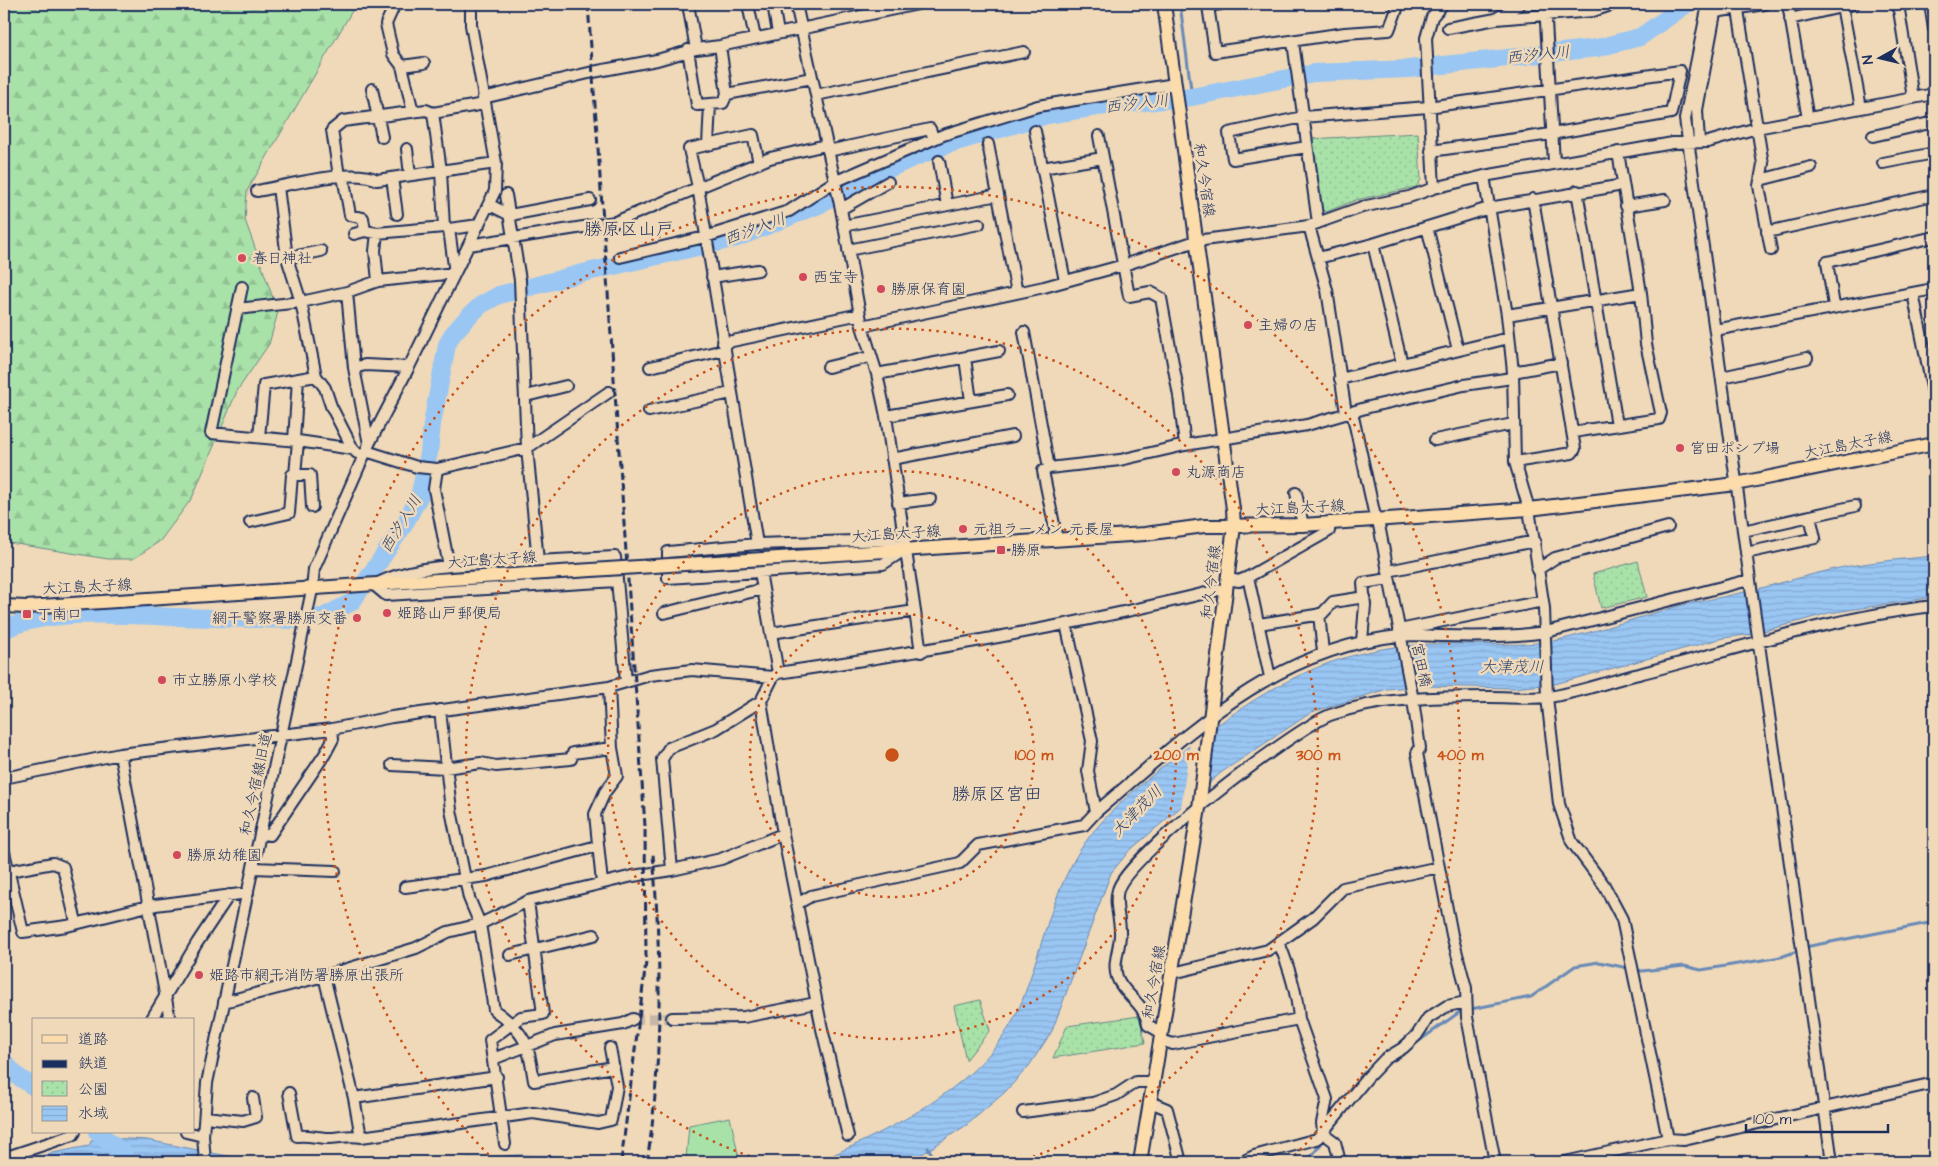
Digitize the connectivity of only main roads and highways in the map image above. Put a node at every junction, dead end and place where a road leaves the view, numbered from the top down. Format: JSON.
{"nodes":[{"id":1,"x":1164,"y":4,"type":"edge"},
{"id":2,"x":1934,"y":444,"type":"edge"},
{"id":3,"x":1234,"y":526,"type":"junction"},
{"id":4,"x":4,"y":606,"type":"edge"},
{"id":5,"x":1140,"y":1162,"type":"edge"}],
"edges":[{"from":1,"to":3,"type":"main road","name":"和久今宿線"},
{"from":2,"to":3,"type":"main road","name":"大江島太子線"},
{"from":3,"to":4,"type":"main road","name":"大江島太子線","bridge":true},
{"from":3,"to":5,"type":"main road","name":"和久今宿線"}]}
